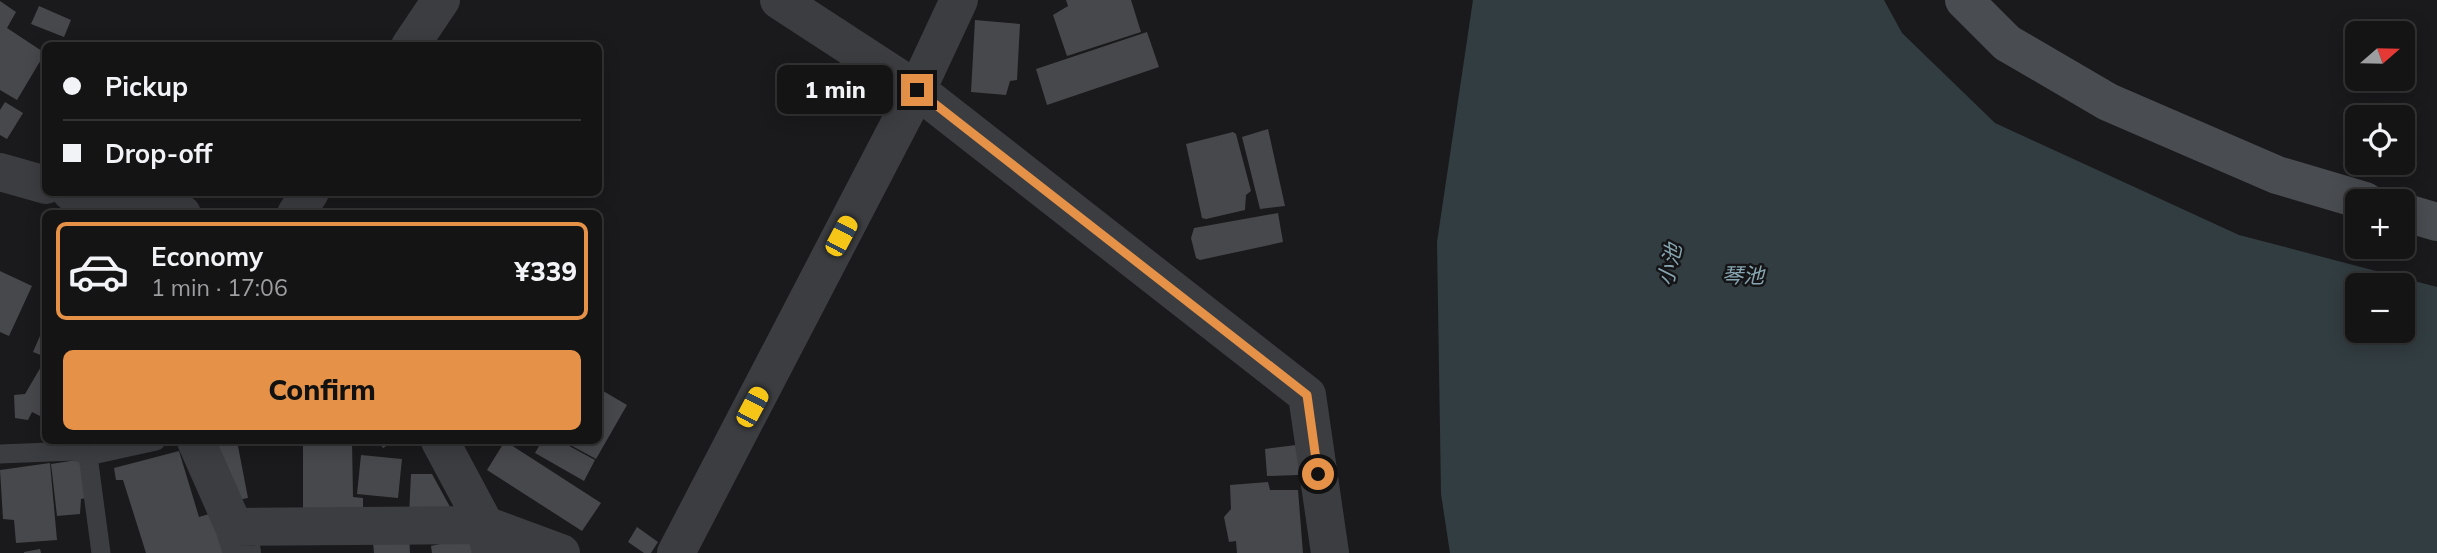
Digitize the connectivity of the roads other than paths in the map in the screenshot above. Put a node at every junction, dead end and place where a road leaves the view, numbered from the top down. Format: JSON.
{"nodes":[{"id":1,"x":441,"y":0,"type":"edge"},
{"id":2,"x":779,"y":0,"type":"edge"},
{"id":3,"x":960,"y":0,"type":"edge"},
{"id":4,"x":1964,"y":0,"type":"edge"},
{"id":5,"x":413,"y":42,"type":"edge"},
{"id":6,"x":917,"y":90,"type":"junction"},
{"id":7,"x":0,"y":172,"type":"edge"},
{"id":8,"x":42,"y":184,"type":"edge"},
{"id":9,"x":2345,"y":195,"type":"edge"},
{"id":10,"x":91,"y":196,"type":"edge"},
{"id":11,"x":162,"y":210,"type":"edge"},
{"id":12,"x":2415,"y":216,"type":"edge"},
{"id":13,"x":2437,"y":222,"type":"edge"},
{"id":14,"x":142,"y":444,"type":"edge"},
{"id":15,"x":197,"y":444,"type":"edge"},
{"id":16,"x":441,"y":444,"type":"edge"},
{"id":17,"x":0,"y":454,"type":"edge"},
{"id":18,"x":88,"y":456,"type":"junction"},
{"id":19,"x":488,"y":539,"type":"edge"},
{"id":20,"x":238,"y":540,"type":"edge"},
{"id":21,"x":101,"y":553,"type":"edge"},
{"id":22,"x":561,"y":553,"type":"edge"},
{"id":23,"x":676,"y":553,"type":"edge"},
{"id":24,"x":1330,"y":553,"type":"edge"}],
"edges":[{"from":1,"to":5,"type":"street"},
{"from":2,"to":6,"type":"street"},
{"from":3,"to":6,"type":"street"},
{"from":4,"to":9,"type":"street"},
{"from":6,"to":23,"type":"street"},
{"from":6,"to":24,"type":"street"},
{"from":7,"to":8,"type":"street"},
{"from":10,"to":11,"type":"street"},
{"from":12,"to":13,"type":"street"},
{"from":14,"to":18,"type":"lane"},
{"from":15,"to":20,"type":"street"},
{"from":16,"to":19,"type":"street"},
{"from":17,"to":18,"type":"lane"},
{"from":18,"to":21,"type":"lane"},
{"from":19,"to":20,"type":"street"},
{"from":19,"to":22,"type":"street"}]}
